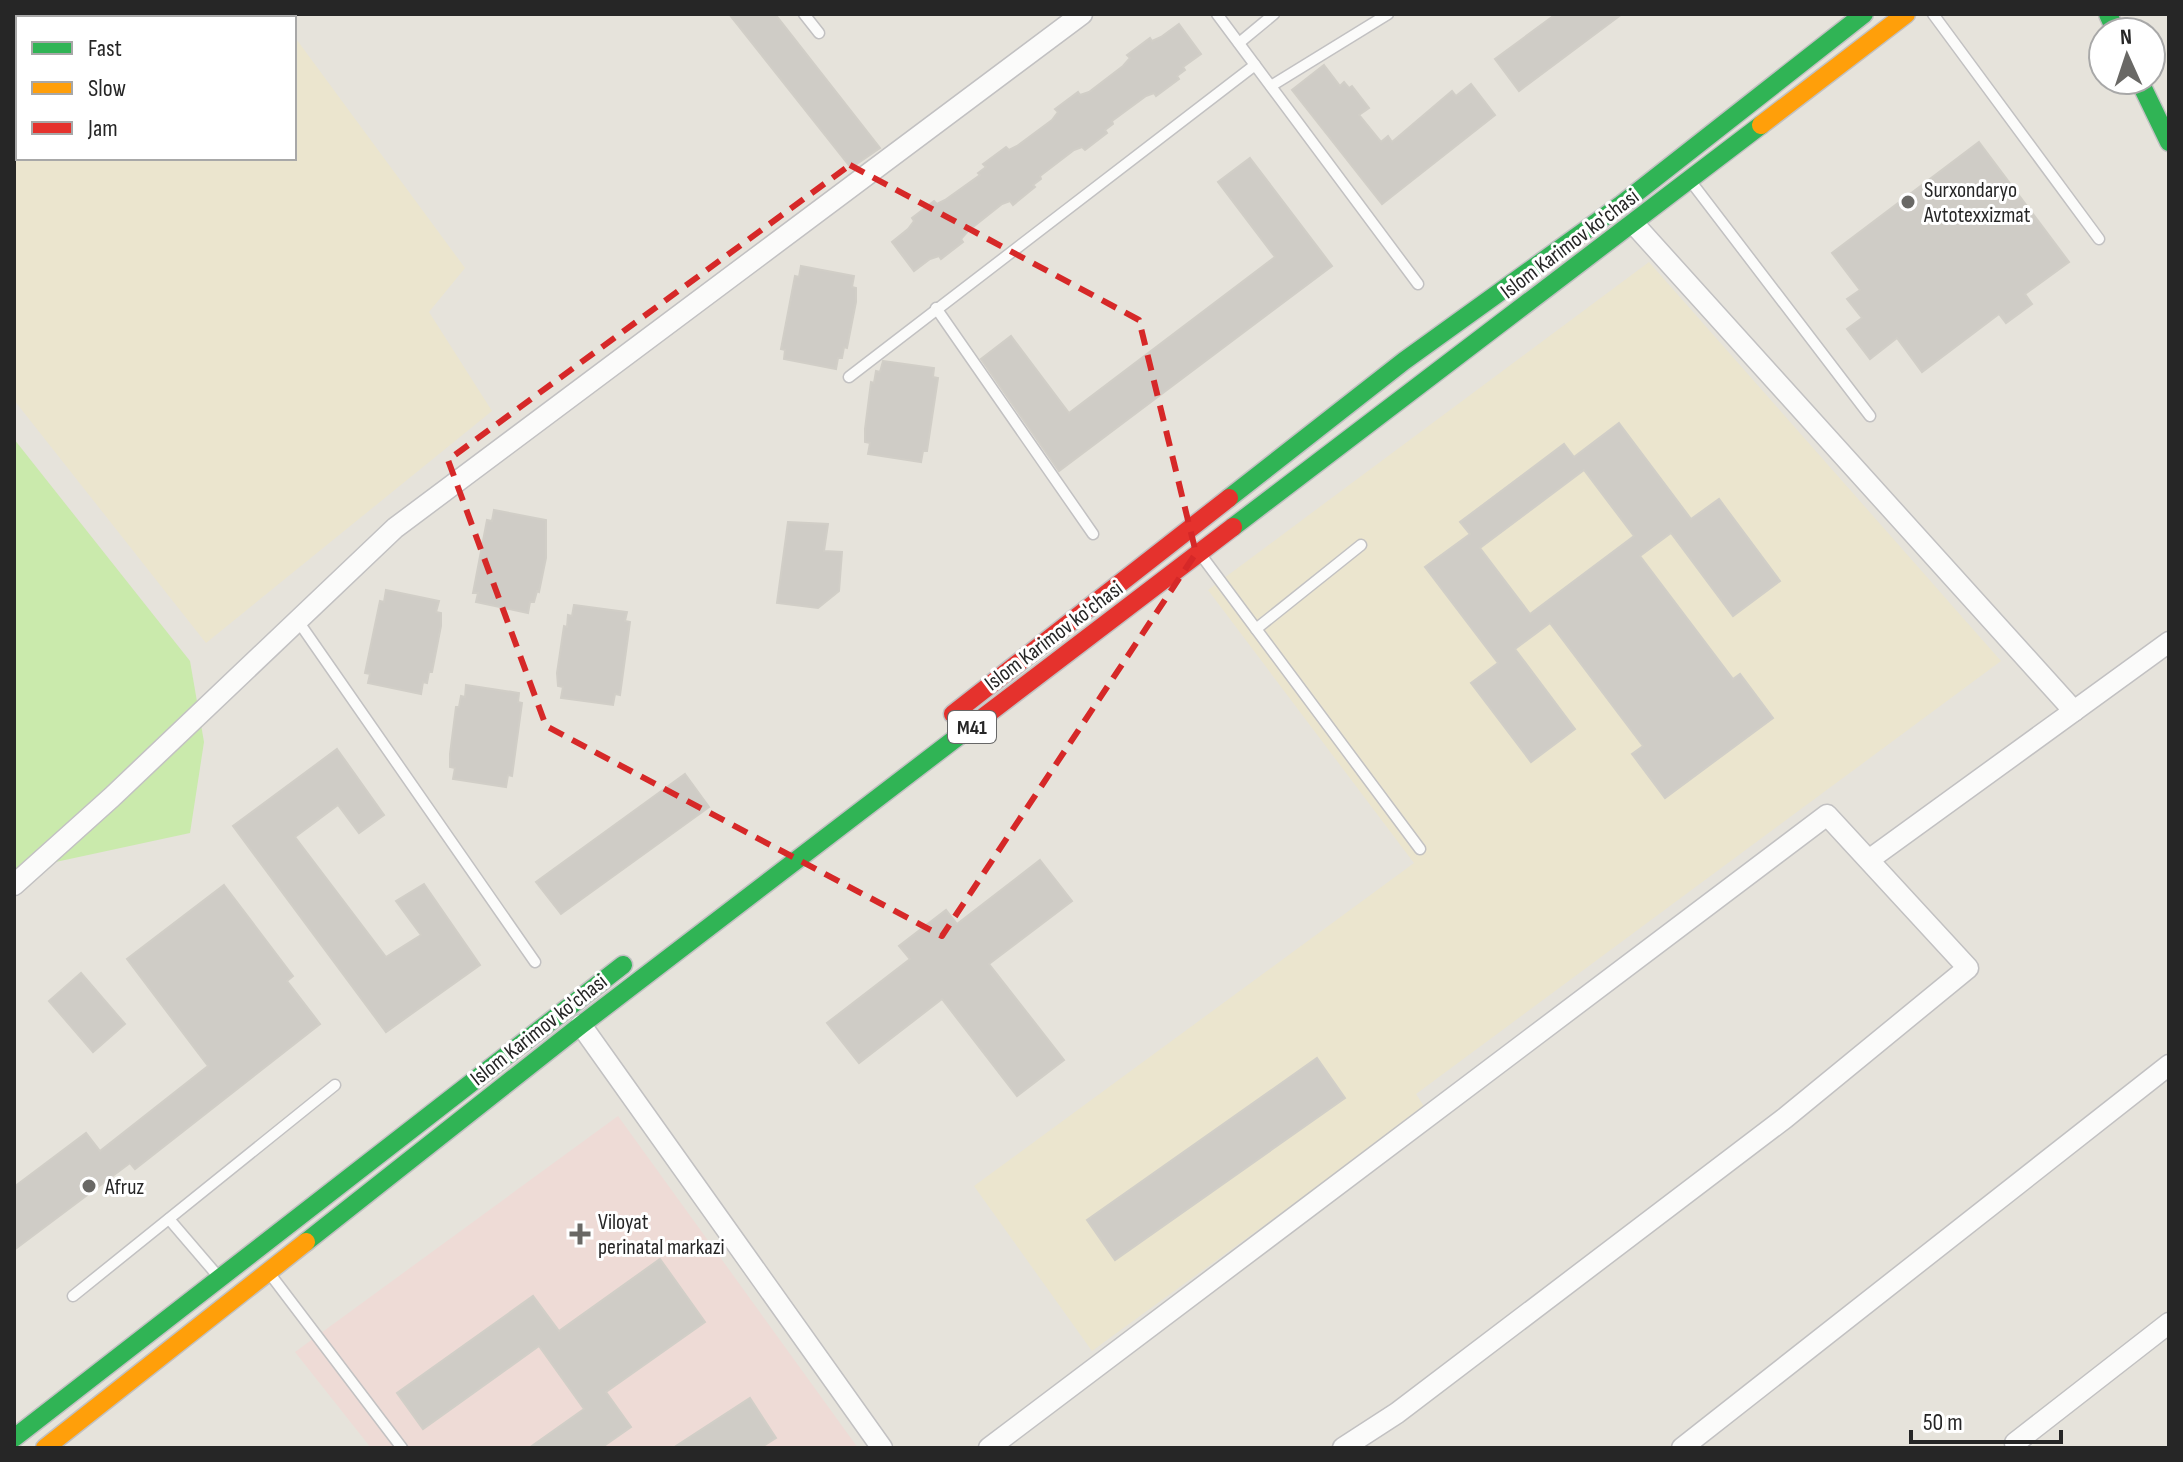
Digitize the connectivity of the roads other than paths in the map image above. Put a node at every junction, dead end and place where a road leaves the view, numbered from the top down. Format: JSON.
{"nodes":[{"id":1,"x":804,"y":14,"type":"edge"},
{"id":2,"x":1082,"y":14,"type":"edge"},
{"id":3,"x":1217,"y":14,"type":"edge"},
{"id":4,"x":1274,"y":14,"type":"edge"},
{"id":5,"x":1388,"y":14,"type":"edge"},
{"id":6,"x":1864,"y":14,"type":"edge"},
{"id":7,"x":1906,"y":14,"type":"edge"},
{"id":8,"x":1933,"y":14,"type":"edge"},
{"id":9,"x":819,"y":33,"type":"dead end"},
{"id":10,"x":1239,"y":43,"type":"junction"},
{"id":11,"x":1255,"y":65,"type":"junction"},
{"id":12,"x":1271,"y":86,"type":"junction"},
{"id":13,"x":2147,"y":96,"type":"edge"},
{"id":14,"x":2169,"y":142,"type":"edge"},
{"id":15,"x":1691,"y":181,"type":"junction"},
{"id":16,"x":1634,"y":224,"type":"junction"},
{"id":17,"x":2099,"y":239,"type":"dead end"},
{"id":18,"x":1418,"y":284,"type":"dead end"},
{"id":19,"x":936,"y":308,"type":"junction"},
{"id":20,"x":849,"y":377,"type":"dead end"},
{"id":21,"x":1870,"y":416,"type":"dead end"},
{"id":22,"x":1093,"y":534,"type":"dead end"},
{"id":23,"x":1361,"y":545,"type":"dead end"},
{"id":24,"x":1200,"y":553,"type":"junction"},
{"id":25,"x":298,"y":621,"type":"junction"},
{"id":26,"x":1256,"y":629,"type":"junction"},
{"id":27,"x":2169,"y":642,"type":"edge"},
{"id":28,"x":2074,"y":711,"type":"junction"},
{"id":29,"x":942,"y":723,"type":"dead end"},
{"id":30,"x":1420,"y":849,"type":"dead end"},
{"id":31,"x":1870,"y":859,"type":"junction"},
{"id":32,"x":14,"y":885,"type":"edge"},
{"id":33,"x":638,"y":954,"type":"dead end"},
{"id":34,"x":535,"y":962,"type":"dead end"},
{"id":35,"x":581,"y":1025,"type":"junction"},
{"id":36,"x":2169,"y":1065,"type":"edge"},
{"id":37,"x":335,"y":1085,"type":"dead end"},
{"id":38,"x":169,"y":1219,"type":"junction"},
{"id":39,"x":268,"y":1272,"type":"junction"},
{"id":40,"x":221,"y":1280,"type":"junction"},
{"id":41,"x":73,"y":1296,"type":"dead end"},
{"id":42,"x":2169,"y":1323,"type":"edge"},
{"id":43,"x":14,"y":1438,"type":"edge"},
{"id":44,"x":45,"y":1448,"type":"edge"},
{"id":45,"x":402,"y":1448,"type":"edge"},
{"id":46,"x":882,"y":1448,"type":"edge"},
{"id":47,"x":989,"y":1448,"type":"edge"},
{"id":48,"x":1343,"y":1448,"type":"edge"},
{"id":49,"x":1682,"y":1448,"type":"edge"},
{"id":50,"x":2017,"y":1448,"type":"edge"}],
"edges":[{"from":1,"to":9,"type":"lane"},
{"from":2,"to":25,"type":"street"},
{"from":3,"to":10,"type":"lane"},
{"from":4,"to":10,"type":"lane"},
{"from":5,"to":12,"type":"lane"},
{"from":6,"to":29,"type":"main road","name":"Islom Karimov ko'chasi","number":"M41"},
{"from":7,"to":15,"type":"main road","name":"Islom Karimov ko'chasi","number":"M41"},
{"from":8,"to":17,"type":"lane"},
{"from":10,"to":11,"type":"lane"},
{"from":11,"to":12,"type":"lane"},
{"from":11,"to":19,"type":"lane"},
{"from":12,"to":18,"type":"lane"},
{"from":13,"to":14,"type":"main road"},
{"from":15,"to":16,"type":"main road","name":"Islom Karimov ko'chasi","number":"M41"},
{"from":15,"to":21,"type":"lane"},
{"from":16,"to":24,"type":"main road","name":"Islom Karimov ko'chasi","number":"M41"},
{"from":16,"to":28,"type":"street"},
{"from":19,"to":20,"type":"lane"},
{"from":19,"to":22,"type":"lane"},
{"from":23,"to":26,"type":"lane"},
{"from":24,"to":26,"type":"lane"},
{"from":24,"to":35,"type":"main road","name":"Islom Karimov ko'chasi","number":"M41"},
{"from":25,"to":32,"type":"street"},
{"from":25,"to":34,"type":"lane"},
{"from":26,"to":30,"type":"lane"},
{"from":27,"to":28,"type":"street"},
{"from":28,"to":31,"type":"street"},
{"from":31,"to":47,"type":"street"},
{"from":31,"to":48,"type":"street"},
{"from":33,"to":40,"type":"main road","name":"Islom Karimov ko'chasi"},
{"from":35,"to":39,"type":"main road","name":"Islom Karimov ko'chasi","number":"M41"},
{"from":35,"to":46,"type":"street"},
{"from":36,"to":49,"type":"street"},
{"from":37,"to":38,"type":"lane"},
{"from":38,"to":40,"type":"lane"},
{"from":38,"to":41,"type":"lane"},
{"from":39,"to":44,"type":"main road","name":"Islom Karimov ko'chasi","number":"M41"},
{"from":39,"to":45,"type":"lane"},
{"from":40,"to":43,"type":"main road","name":"Islom Karimov ko'chasi"},
{"from":42,"to":50,"type":"street"}]}
